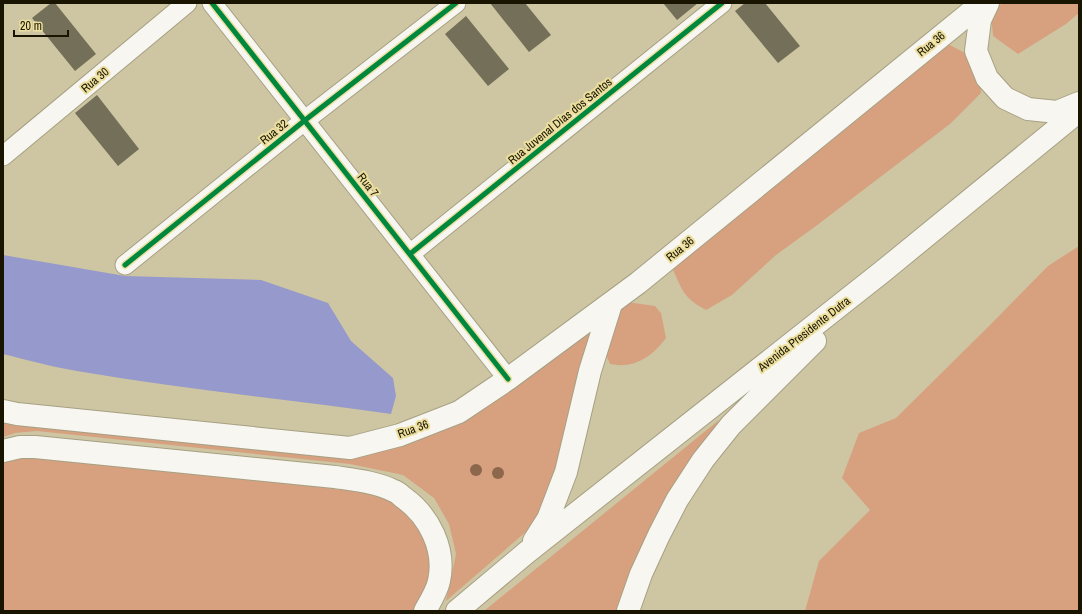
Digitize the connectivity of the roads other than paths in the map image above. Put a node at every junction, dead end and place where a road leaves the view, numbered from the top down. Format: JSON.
{"nodes":[{"id":1,"x":188,"y":3,"type":"edge"},
{"id":2,"x":212,"y":3,"type":"edge"},
{"id":3,"x":456,"y":3,"type":"edge"},
{"id":4,"x":722,"y":3,"type":"edge"},
{"id":5,"x":982,"y":3,"type":"edge"},
{"id":6,"x":988,"y":3,"type":"edge"},
{"id":7,"x":1079,"y":103,"type":"edge"},
{"id":8,"x":1079,"y":112,"type":"edge"},
{"id":9,"x":304,"y":121,"type":"junction"},
{"id":10,"x":3,"y":156,"type":"edge"},
{"id":11,"x":410,"y":254,"type":"junction"},
{"id":12,"x":125,"y":265,"type":"dead end"},
{"id":13,"x":882,"y":272,"type":"junction"},
{"id":14,"x":611,"y":304,"type":"junction"},
{"id":15,"x":508,"y":378,"type":"junction"},
{"id":16,"x":3,"y":411,"type":"edge"},
{"id":17,"x":3,"y":451,"type":"edge"},
{"id":18,"x":526,"y":554,"type":"junction"},
{"id":19,"x":425,"y":611,"type":"edge"},
{"id":20,"x":457,"y":611,"type":"edge"},
{"id":21,"x":628,"y":611,"type":"edge"}],
"edges":[{"from":1,"to":10,"type":"street","name":"Rua 30"},
{"from":2,"to":9,"type":"street","name":"Rua 7"},
{"from":3,"to":9,"type":"street","name":"Rua 32"},
{"from":4,"to":11,"type":"street","name":"Rua Juvenal Dias dos Santos"},
{"from":5,"to":14,"type":"highway","name":"Rua 36"},
{"from":6,"to":7,"type":"highway"},
{"from":8,"to":13,"type":"highway","name":"Avenida Presidente Dutra"},
{"from":9,"to":11,"type":"street","name":"Rua 7"},
{"from":9,"to":12,"type":"street","name":"Rua 32"},
{"from":11,"to":15,"type":"street","name":"Rua 7"},
{"from":13,"to":18,"type":"highway","name":"Avenida Presidente Dutra"},
{"from":13,"to":21,"type":"highway"},
{"from":14,"to":15,"type":"highway","name":"Rua 36"},
{"from":14,"to":18,"type":"highway"},
{"from":15,"to":16,"type":"highway","name":"Rua 36"},
{"from":17,"to":19,"type":"highway"},
{"from":18,"to":20,"type":"highway","name":"Avenida Presidente Dutra"}]}
